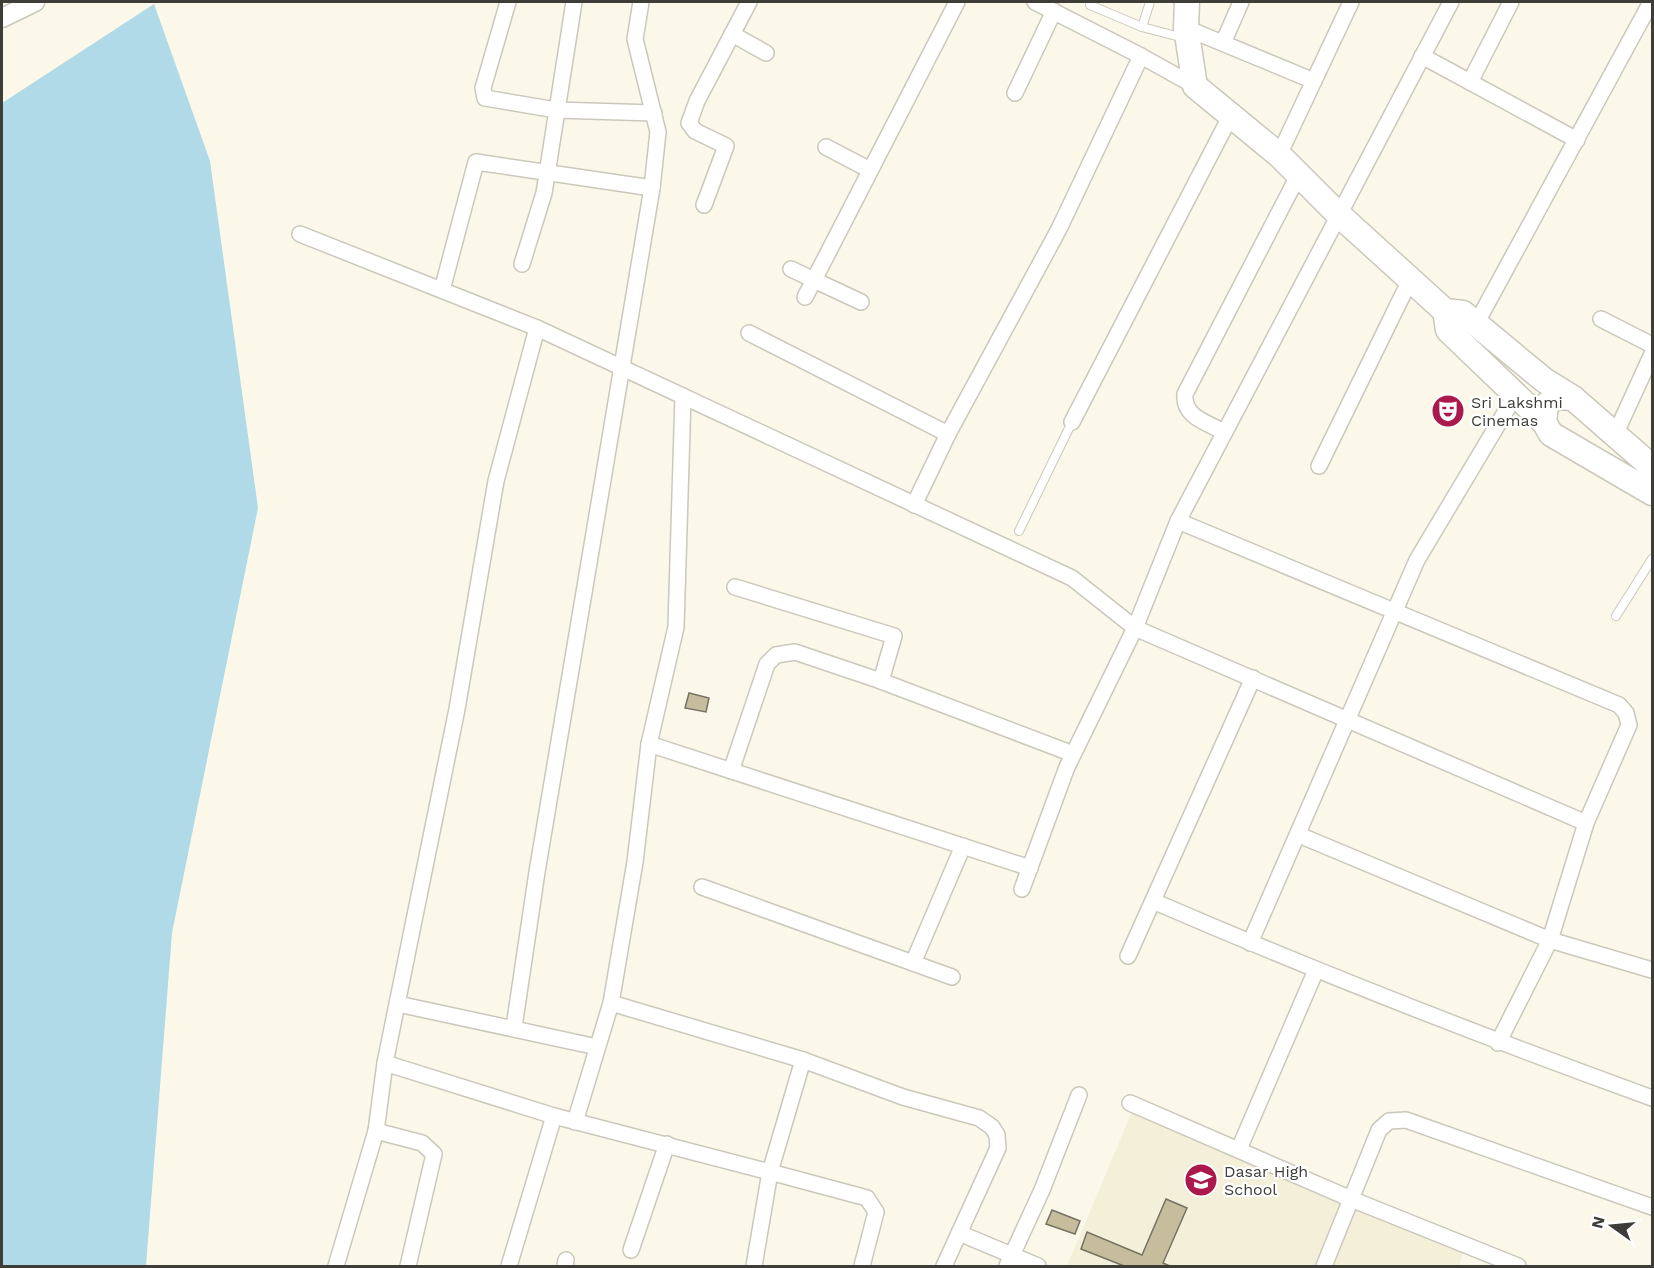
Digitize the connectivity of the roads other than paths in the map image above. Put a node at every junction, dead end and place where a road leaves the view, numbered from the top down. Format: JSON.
{"nodes":[{"id":1,"x":35,"y":2,"type":"edge"},
{"id":2,"x":508,"y":2,"type":"edge"},
{"id":3,"x":574,"y":2,"type":"edge"},
{"id":4,"x":641,"y":2,"type":"edge"},
{"id":5,"x":749,"y":2,"type":"edge"},
{"id":6,"x":957,"y":2,"type":"edge"},
{"id":7,"x":1035,"y":2,"type":"edge"},
{"id":8,"x":1150,"y":2,"type":"edge"},
{"id":9,"x":1187,"y":2,"type":"edge"},
{"id":10,"x":1241,"y":2,"type":"edge"},
{"id":11,"x":1351,"y":2,"type":"edge"},
{"id":12,"x":1451,"y":2,"type":"edge"},
{"id":13,"x":1511,"y":2,"type":"edge"},
{"id":14,"x":1651,"y":2,"type":"edge"},
{"id":15,"x":1089,"y":5,"type":"dead end"},
{"id":16,"x":1054,"y":11,"type":"junction"},
{"id":17,"x":2,"y":18,"type":"edge"},
{"id":18,"x":1142,"y":27,"type":"junction"},
{"id":19,"x":732,"y":34,"type":"junction"},
{"id":20,"x":1186,"y":34,"type":"junction"},
{"id":21,"x":1222,"y":43,"type":"junction"},
{"id":22,"x":766,"y":53,"type":"dead end"},
{"id":23,"x":1141,"y":56,"type":"junction"},
{"id":24,"x":1422,"y":56,"type":"junction"},
{"id":25,"x":1314,"y":81,"type":"junction"},
{"id":26,"x":1470,"y":82,"type":"junction"},
{"id":27,"x":1195,"y":86,"type":"junction"},
{"id":28,"x":1015,"y":93,"type":"dead end"},
{"id":29,"x":556,"y":110,"type":"junction"},
{"id":30,"x":654,"y":113,"type":"junction"},
{"id":31,"x":1231,"y":115,"type":"junction"},
{"id":32,"x":1577,"y":140,"type":"junction"},
{"id":33,"x":826,"y":147,"type":"dead end"},
{"id":34,"x":1279,"y":155,"type":"junction"},
{"id":35,"x":870,"y":170,"type":"junction"},
{"id":36,"x":548,"y":172,"type":"junction"},
{"id":37,"x":1299,"y":174,"type":"junction"},
{"id":38,"x":652,"y":188,"type":"junction"},
{"id":39,"x":704,"y":205,"type":"dead end"},
{"id":40,"x":1338,"y":214,"type":"junction"},
{"id":41,"x":300,"y":234,"type":"dead end"},
{"id":42,"x":522,"y":264,"type":"dead end"},
{"id":43,"x":792,"y":269,"type":"dead end"},
{"id":44,"x":814,"y":280,"type":"junction"},
{"id":45,"x":1410,"y":280,"type":"junction"},
{"id":46,"x":442,"y":290,"type":"junction"},
{"id":47,"x":805,"y":297,"type":"dead end"},
{"id":48,"x":861,"y":302,"type":"dead end"},
{"id":49,"x":1445,"y":311,"type":"junction"},
{"id":50,"x":1601,"y":319,"type":"dead end"},
{"id":51,"x":1476,"y":324,"type":"junction"},
{"id":52,"x":537,"y":328,"type":"junction"},
{"id":53,"x":749,"y":333,"type":"dead end"},
{"id":54,"x":1653,"y":345,"type":"edge"},
{"id":55,"x":1653,"y":354,"type":"edge"},
{"id":56,"x":623,"y":368,"type":"junction"},
{"id":57,"x":1516,"y":394,"type":"junction"},
{"id":58,"x":683,"y":396,"type":"junction"},
{"id":59,"x":1573,"y":398,"type":"junction"},
{"id":60,"x":1072,"y":422,"type":"joint"},
{"id":61,"x":1544,"y":422,"type":"junction"},
{"id":62,"x":1224,"y":432,"type":"junction"},
{"id":63,"x":948,"y":434,"type":"junction"},
{"id":64,"x":1615,"y":435,"type":"junction"},
{"id":65,"x":1319,"y":466,"type":"dead end"},
{"id":66,"x":1653,"y":467,"type":"edge"},
{"id":67,"x":1653,"y":493,"type":"edge"},
{"id":68,"x":914,"y":505,"type":"junction"},
{"id":69,"x":1178,"y":521,"type":"junction"},
{"id":70,"x":1019,"y":531,"type":"dead end"},
{"id":71,"x":1653,"y":559,"type":"edge"},
{"id":72,"x":735,"y":587,"type":"dead end"},
{"id":73,"x":1394,"y":611,"type":"junction"},
{"id":74,"x":1616,"y":616,"type":"dead end"},
{"id":75,"x":1135,"y":628,"type":"junction"},
{"id":76,"x":1253,"y":678,"type":"junction"},
{"id":77,"x":881,"y":681,"type":"junction"},
{"id":78,"x":1346,"y":718,"type":"junction"},
{"id":79,"x":649,"y":744,"type":"junction"},
{"id":80,"x":1073,"y":754,"type":"junction"},
{"id":81,"x":731,"y":771,"type":"junction"},
{"id":82,"x":1586,"y":822,"type":"junction"},
{"id":83,"x":1299,"y":836,"type":"junction"},
{"id":84,"x":963,"y":846,"type":"junction"},
{"id":85,"x":1030,"y":868,"type":"junction"},
{"id":86,"x":702,"y":887,"type":"dead end"},
{"id":87,"x":1022,"y":890,"type":"dead end"},
{"id":88,"x":1153,"y":901,"type":"junction"},
{"id":89,"x":1550,"y":940,"type":"junction"},
{"id":90,"x":1250,"y":943,"type":"junction"},
{"id":91,"x":1128,"y":956,"type":"dead end"},
{"id":92,"x":913,"y":963,"type":"junction"},
{"id":93,"x":1316,"y":970,"type":"junction"},
{"id":94,"x":1653,"y":970,"type":"edge"},
{"id":95,"x":952,"y":977,"type":"dead end"},
{"id":96,"x":610,"y":1003,"type":"junction"},
{"id":97,"x":398,"y":1004,"type":"junction"},
{"id":98,"x":514,"y":1028,"type":"junction"},
{"id":99,"x":1498,"y":1043,"type":"junction"},
{"id":100,"x":597,"y":1047,"type":"junction"},
{"id":101,"x":803,"y":1060,"type":"junction"},
{"id":102,"x":385,"y":1063,"type":"junction"},
{"id":103,"x":1079,"y":1095,"type":"dead end"},
{"id":104,"x":1653,"y":1098,"type":"edge"},
{"id":105,"x":1130,"y":1103,"type":"dead end"},
{"id":106,"x":554,"y":1116,"type":"junction"},
{"id":107,"x":575,"y":1122,"type":"junction"},
{"id":108,"x":376,"y":1131,"type":"junction"},
{"id":109,"x":667,"y":1144,"type":"junction"},
{"id":110,"x":1239,"y":1149,"type":"junction"},
{"id":111,"x":771,"y":1172,"type":"junction"},
{"id":112,"x":1351,"y":1199,"type":"junction"},
{"id":113,"x":1653,"y":1208,"type":"edge"},
{"id":114,"x":959,"y":1233,"type":"junction"},
{"id":115,"x":631,"y":1250,"type":"dead end"},
{"id":116,"x":1010,"y":1261,"type":"edge"},
{"id":117,"x":336,"y":1266,"type":"edge"},
{"id":118,"x":408,"y":1266,"type":"edge"},
{"id":119,"x":509,"y":1266,"type":"edge"},
{"id":120,"x":754,"y":1266,"type":"edge"},
{"id":121,"x":862,"y":1266,"type":"edge"},
{"id":122,"x":944,"y":1266,"type":"edge"},
{"id":123,"x":1038,"y":1266,"type":"edge"},
{"id":124,"x":1324,"y":1266,"type":"edge"},
{"id":125,"x":1518,"y":1266,"type":"edge"}],
"edges":[{"from":1,"to":17,"type":"street"},
{"from":2,"to":29,"type":"street"},
{"from":3,"to":29,"type":"street"},
{"from":4,"to":30,"type":"street"},
{"from":5,"to":19,"type":"street"},
{"from":6,"to":35,"type":"street"},
{"from":7,"to":16,"type":"street"},
{"from":8,"to":18,"type":"lane"},
{"from":9,"to":20,"type":"main road"},
{"from":10,"to":21,"type":"street"},
{"from":11,"to":25,"type":"street"},
{"from":12,"to":24,"type":"street"},
{"from":13,"to":26,"type":"street"},
{"from":14,"to":32,"type":"street"},
{"from":15,"to":18,"type":"lane"},
{"from":16,"to":23,"type":"street"},
{"from":16,"to":28,"type":"street"},
{"from":18,"to":20,"type":"lane"},
{"from":19,"to":22,"type":"street"},
{"from":19,"to":39,"type":"street"},
{"from":20,"to":21,"type":"street"},
{"from":20,"to":27,"type":"main road"},
{"from":21,"to":25,"type":"street"},
{"from":23,"to":27,"type":"street"},
{"from":23,"to":63,"type":"street"},
{"from":24,"to":26,"type":"street"},
{"from":24,"to":40,"type":"street"},
{"from":25,"to":34,"type":"street"},
{"from":26,"to":32,"type":"street"},
{"from":27,"to":31,"type":"main road"},
{"from":29,"to":30,"type":"street"},
{"from":29,"to":36,"type":"street"},
{"from":30,"to":38,"type":"street"},
{"from":31,"to":34,"type":"main road"},
{"from":31,"to":60,"type":"street"},
{"from":32,"to":51,"type":"street"},
{"from":33,"to":35,"type":"street"},
{"from":34,"to":37,"type":"main road"},
{"from":35,"to":44,"type":"street"},
{"from":36,"to":38,"type":"street"},
{"from":36,"to":42,"type":"street"},
{"from":36,"to":46,"type":"street"},
{"from":37,"to":40,"type":"main road"},
{"from":37,"to":62,"type":"street"},
{"from":38,"to":56,"type":"street"},
{"from":40,"to":45,"type":"main road"},
{"from":40,"to":62,"type":"street"},
{"from":41,"to":46,"type":"street"},
{"from":43,"to":44,"type":"street"},
{"from":44,"to":47,"type":"street"},
{"from":44,"to":48,"type":"street"},
{"from":45,"to":49,"type":"main road"},
{"from":45,"to":65,"type":"street"},
{"from":46,"to":52,"type":"street"},
{"from":49,"to":51,"type":"main road"},
{"from":49,"to":57,"type":"main road"},
{"from":50,"to":54,"type":"street"},
{"from":51,"to":59,"type":"main road"},
{"from":52,"to":56,"type":"street"},
{"from":52,"to":97,"type":"street"},
{"from":53,"to":63,"type":"street"},
{"from":55,"to":64,"type":"street"},
{"from":56,"to":58,"type":"street"},
{"from":56,"to":98,"type":"street"},
{"from":57,"to":61,"type":"main road"},
{"from":57,"to":73,"type":"street"},
{"from":58,"to":68,"type":"street"},
{"from":58,"to":79,"type":"street"},
{"from":59,"to":61,"type":"main road"},
{"from":59,"to":64,"type":"main road"},
{"from":60,"to":70,"type":"lane"},
{"from":61,"to":67,"type":"main road"},
{"from":62,"to":69,"type":"street"},
{"from":63,"to":68,"type":"street"},
{"from":64,"to":66,"type":"main road"},
{"from":68,"to":75,"type":"street"},
{"from":69,"to":73,"type":"street"},
{"from":69,"to":75,"type":"street"},
{"from":71,"to":74,"type":"lane"},
{"from":72,"to":77,"type":"street"},
{"from":73,"to":78,"type":"street"},
{"from":73,"to":82,"type":"street"},
{"from":75,"to":76,"type":"street"},
{"from":75,"to":80,"type":"street"},
{"from":76,"to":78,"type":"street"},
{"from":76,"to":88,"type":"street"},
{"from":77,"to":80,"type":"street"},
{"from":77,"to":81,"type":"street"},
{"from":78,"to":82,"type":"street"},
{"from":78,"to":83,"type":"street"},
{"from":79,"to":81,"type":"street"},
{"from":79,"to":96,"type":"street"},
{"from":80,"to":85,"type":"street"},
{"from":81,"to":84,"type":"street"},
{"from":82,"to":89,"type":"street"},
{"from":83,"to":89,"type":"street"},
{"from":83,"to":90,"type":"street"},
{"from":84,"to":85,"type":"street"},
{"from":84,"to":92,"type":"street"},
{"from":85,"to":87,"type":"street"},
{"from":86,"to":92,"type":"street"},
{"from":88,"to":90,"type":"street"},
{"from":88,"to":91,"type":"street"},
{"from":89,"to":94,"type":"street"},
{"from":89,"to":99,"type":"street"},
{"from":90,"to":93,"type":"street"},
{"from":92,"to":95,"type":"street"},
{"from":93,"to":99,"type":"street"},
{"from":93,"to":110,"type":"street"},
{"from":96,"to":100,"type":"street"},
{"from":96,"to":101,"type":"street"},
{"from":97,"to":98,"type":"street"},
{"from":97,"to":102,"type":"street"},
{"from":98,"to":100,"type":"street"},
{"from":99,"to":104,"type":"street"},
{"from":100,"to":107,"type":"street"},
{"from":101,"to":111,"type":"street"},
{"from":101,"to":114,"type":"street"},
{"from":102,"to":106,"type":"street"},
{"from":102,"to":108,"type":"street"},
{"from":103,"to":116,"type":"street"},
{"from":105,"to":110,"type":"street"},
{"from":106,"to":107,"type":"street"},
{"from":106,"to":119,"type":"street"},
{"from":107,"to":109,"type":"street"},
{"from":108,"to":117,"type":"street"},
{"from":108,"to":118,"type":"street"},
{"from":109,"to":111,"type":"street"},
{"from":109,"to":115,"type":"street"},
{"from":110,"to":112,"type":"street"},
{"from":111,"to":120,"type":"street"},
{"from":111,"to":121,"type":"street"},
{"from":112,"to":113,"type":"street"},
{"from":112,"to":124,"type":"street"},
{"from":112,"to":125,"type":"street"},
{"from":114,"to":116,"type":"street"},
{"from":114,"to":122,"type":"street"},
{"from":116,"to":123,"type":"street"}]}
